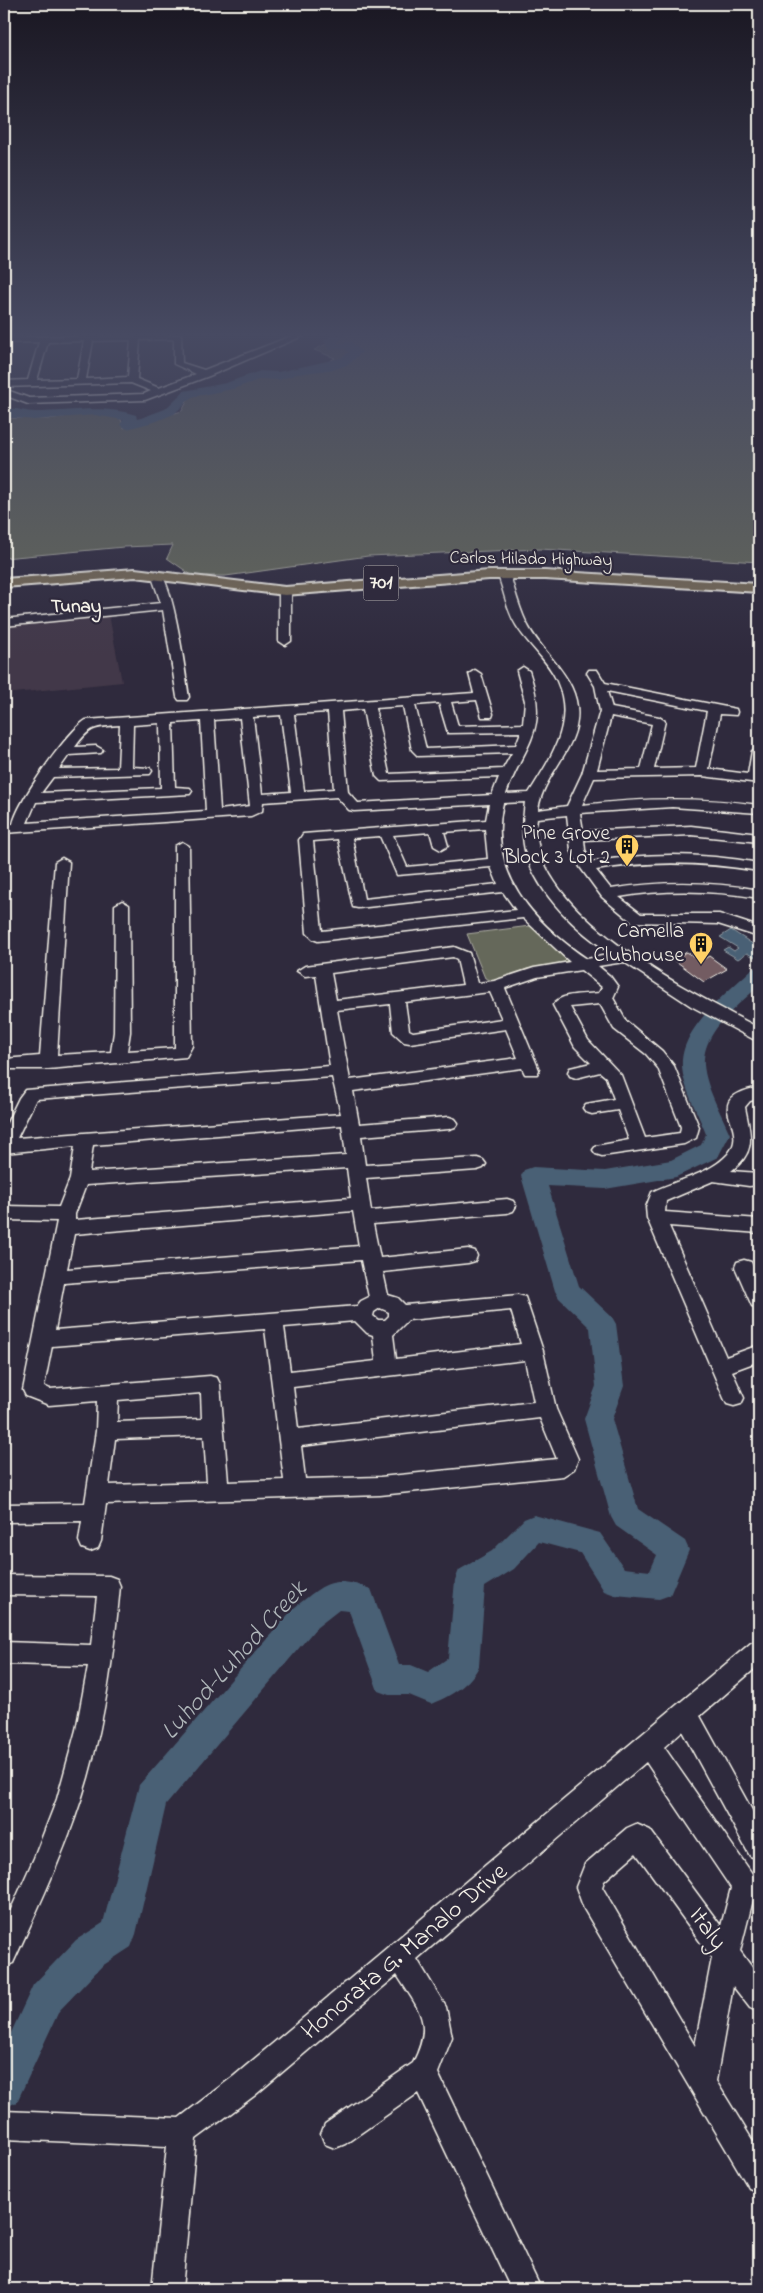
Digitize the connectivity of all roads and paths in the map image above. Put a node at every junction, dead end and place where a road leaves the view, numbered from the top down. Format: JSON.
{"nodes":[{"id":1,"x":156,"y":574,"type":"junction"},
{"id":2,"x":504,"y":575,"type":"junction"},
{"id":3,"x":4,"y":583,"type":"edge"},
{"id":4,"x":759,"y":588,"type":"edge"},
{"id":5,"x":285,"y":591,"type":"junction"},
{"id":6,"x":168,"y":606,"type":"junction"},
{"id":7,"x":4,"y":623,"type":"edge"},
{"id":8,"x":285,"y":641,"type":"dead end"},
{"id":9,"x":524,"y":670,"type":"dead end"},
{"id":10,"x":593,"y":673,"type":"dead end"},
{"id":11,"x":475,"y":674,"type":"dead end"},
{"id":12,"x":601,"y":686,"type":"junction"},
{"id":13,"x":481,"y":696,"type":"junction"},
{"id":14,"x":183,"y":697,"type":"dead end"},
{"id":15,"x":444,"y":700,"type":"junction"},
{"id":16,"x":408,"y":702,"type":"junction"},
{"id":17,"x":368,"y":704,"type":"junction"},
{"id":18,"x":334,"y":706,"type":"junction"},
{"id":19,"x":714,"y":710,"type":"junction"},
{"id":20,"x":287,"y":711,"type":"junction"},
{"id":21,"x":606,"y":711,"type":"junction"},
{"id":22,"x":731,"y":712,"type":"dead end"},
{"id":23,"x":246,"y":714,"type":"junction"},
{"id":24,"x":487,"y":714,"type":"dead end"},
{"id":25,"x":207,"y":717,"type":"junction"},
{"id":26,"x":166,"y":719,"type":"junction"},
{"id":27,"x":128,"y":722,"type":"junction"},
{"id":28,"x":528,"y":728,"type":"junction"},
{"id":29,"x":520,"y":749,"type":"junction"},
{"id":30,"x":96,"y":750,"type":"dead end"},
{"id":31,"x":67,"y":751,"type":"junction"},
{"id":32,"x":759,"y":751,"type":"edge"},
{"id":33,"x":124,"y":771,"type":"junction"},
{"id":34,"x":145,"y":771,"type":"dead end"},
{"id":35,"x":647,"y":772,"type":"junction"},
{"id":36,"x":702,"y":772,"type":"junction"},
{"id":37,"x":508,"y":773,"type":"junction"},
{"id":38,"x":50,"y":774,"type":"junction"},
{"id":39,"x":589,"y":774,"type":"junction"},
{"id":40,"x":757,"y":778,"type":"edge"},
{"id":41,"x":168,"y":790,"type":"junction"},
{"id":42,"x":185,"y":791,"type":"dead end"},
{"id":43,"x":341,"y":793,"type":"junction"},
{"id":44,"x":298,"y":796,"type":"junction"},
{"id":45,"x":533,"y":797,"type":"junction"},
{"id":46,"x":32,"y":798,"type":"junction"},
{"id":47,"x":256,"y":798,"type":"junction"},
{"id":48,"x":498,"y":798,"type":"junction"},
{"id":49,"x":573,"y":809,"type":"junction"},
{"id":50,"x":759,"y":810,"type":"edge"},
{"id":51,"x":213,"y":815,"type":"junction"},
{"id":52,"x":530,"y":815,"type":"junction"},
{"id":53,"x":490,"y":824,"type":"junction"},
{"id":54,"x":19,"y":827,"type":"junction"},
{"id":55,"x":4,"y":829,"type":"edge"},
{"id":56,"x":436,"y":829,"type":"junction"},
{"id":57,"x":385,"y":832,"type":"junction"},
{"id":58,"x":344,"y":835,"type":"junction"},
{"id":59,"x":578,"y":836,"type":"junction"},
{"id":60,"x":759,"y":838,"type":"edge"},
{"id":61,"x":182,"y":846,"type":"dead end"},
{"id":62,"x":441,"y":846,"type":"dead end"},
{"id":63,"x":62,"y":862,"type":"dead end"},
{"id":64,"x":496,"y":862,"type":"junction"},
{"id":65,"x":587,"y":867,"type":"junction"},
{"id":66,"x":759,"y":867,"type":"edge"},
{"id":67,"x":507,"y":887,"type":"junction"},
{"id":68,"x":608,"y":894,"type":"junction"},
{"id":69,"x":759,"y":894,"type":"edge"},
{"id":70,"x":122,"y":905,"type":"dead end"},
{"id":71,"x":527,"y":913,"type":"junction"},
{"id":72,"x":759,"y":932,"type":"edge"},
{"id":73,"x":624,"y":957,"type":"junction"},
{"id":74,"x":585,"y":966,"type":"junction"},
{"id":75,"x":324,"y":970,"type":"junction"},
{"id":76,"x":305,"y":971,"type":"dead end"},
{"id":77,"x":496,"y":986,"type":"junction"},
{"id":78,"x":472,"y":990,"type":"junction"},
{"id":79,"x":605,"y":998,"type":"junction"},
{"id":80,"x":397,"y":999,"type":"junction"},
{"id":81,"x":329,"y":1006,"type":"junction"},
{"id":82,"x":513,"y":1022,"type":"junction"},
{"id":83,"x":759,"y":1035,"type":"edge"},
{"id":84,"x":118,"y":1058,"type":"junction"},
{"id":85,"x":48,"y":1063,"type":"junction"},
{"id":86,"x":4,"y":1064,"type":"edge"},
{"id":87,"x":604,"y":1066,"type":"junction"},
{"id":88,"x":576,"y":1072,"type":"dead end"},
{"id":89,"x":342,"y":1079,"type":"junction"},
{"id":90,"x":759,"y":1093,"type":"edge"},
{"id":91,"x":622,"y":1104,"type":"junction"},
{"id":92,"x":592,"y":1108,"type":"dead end"},
{"id":93,"x":449,"y":1123,"type":"dead end"},
{"id":94,"x":350,"y":1125,"type":"junction"},
{"id":95,"x":85,"y":1139,"type":"junction"},
{"id":96,"x":639,"y":1144,"type":"junction"},
{"id":97,"x":5,"y":1146,"type":"edge"},
{"id":98,"x":602,"y":1150,"type":"dead end"},
{"id":99,"x":477,"y":1164,"type":"dead end"},
{"id":100,"x":358,"y":1166,"type":"junction"},
{"id":101,"x":712,"y":1175,"type":"junction"},
{"id":102,"x":79,"y":1179,"type":"junction"},
{"id":103,"x":759,"y":1179,"type":"edge"},
{"id":104,"x":507,"y":1206,"type":"dead end"},
{"id":105,"x":362,"y":1211,"type":"junction"},
{"id":106,"x":4,"y":1213,"type":"edge"},
{"id":107,"x":656,"y":1218,"type":"junction"},
{"id":108,"x":66,"y":1221,"type":"junction"},
{"id":109,"x":759,"y":1226,"type":"edge"},
{"id":110,"x":468,"y":1256,"type":"dead end"},
{"id":111,"x":370,"y":1259,"type":"junction"},
{"id":112,"x":751,"y":1275,"type":"edge"},
{"id":113,"x":55,"y":1277,"type":"junction"},
{"id":114,"x":759,"y":1300,"type":"edge"},
{"id":115,"x":380,"y":1301,"type":"junction"},
{"id":116,"x":363,"y":1313,"type":"junction"},
{"id":117,"x":400,"y":1313,"type":"junction"},
{"id":118,"x":274,"y":1322,"type":"junction"},
{"id":119,"x":382,"y":1329,"type":"junction"},
{"id":120,"x":43,"y":1339,"type":"junction"},
{"id":121,"x":533,"y":1351,"type":"junction"},
{"id":122,"x":759,"y":1353,"type":"edge"},
{"id":123,"x":387,"y":1367,"type":"junction"},
{"id":124,"x":721,"y":1367,"type":"junction"},
{"id":125,"x":281,"y":1380,"type":"junction"},
{"id":126,"x":108,"y":1392,"type":"junction"},
{"id":127,"x":734,"y":1398,"type":"dead end"},
{"id":128,"x":546,"y":1409,"type":"junction"},
{"id":129,"x":213,"y":1427,"type":"junction"},
{"id":130,"x":106,"y":1431,"type":"junction"},
{"id":131,"x":289,"y":1438,"type":"junction"},
{"id":132,"x":296,"y":1490,"type":"junction"},
{"id":133,"x":218,"y":1492,"type":"junction"},
{"id":134,"x":96,"y":1503,"type":"junction"},
{"id":135,"x":4,"y":1513,"type":"edge"},
{"id":136,"x":90,"y":1541,"type":"dead end"},
{"id":137,"x":4,"y":1585,"type":"edge"},
{"id":138,"x":759,"y":1651,"type":"edge"},
{"id":139,"x":4,"y":1653,"type":"edge"},
{"id":140,"x":102,"y":1656,"type":"junction"},
{"id":141,"x":686,"y":1715,"type":"junction"},
{"id":142,"x":649,"y":1746,"type":"junction"},
{"id":143,"x":759,"y":1847,"type":"edge"},
{"id":144,"x":4,"y":1954,"type":"edge"},
{"id":145,"x":726,"y":1955,"type":"junction"},
{"id":146,"x":400,"y":1956,"type":"junction"},
{"id":147,"x":759,"y":1999,"type":"edge"},
{"id":148,"x":423,"y":2073,"type":"junction"},
{"id":149,"x":702,"y":2083,"type":"junction"},
{"id":150,"x":4,"y":2125,"type":"edge"},
{"id":151,"x":182,"y":2132,"type":"junction"},
{"id":152,"x":335,"y":2134,"type":"dead end"},
{"id":153,"x":759,"y":2178,"type":"edge"},
{"id":154,"x":167,"y":2289,"type":"edge"},
{"id":155,"x":526,"y":2289,"type":"edge"}],
"edges":[{"from":1,"to":3,"type":"main road","name":"Carlos Hilado Highway","number":"701"},
{"from":1,"to":5,"type":"main road","name":"Carlos Hilado Highway","number":"701"},
{"from":1,"to":6,"type":"street"},
{"from":2,"to":4,"type":"main road","name":"Carlos Hilado Highway","number":"701"},
{"from":2,"to":5,"type":"main road","name":"Carlos Hilado Highway","number":"701"},
{"from":2,"to":45,"type":"street"},
{"from":5,"to":8,"type":"street"},
{"from":6,"to":7,"type":"street"},
{"from":6,"to":14,"type":"street"},
{"from":9,"to":28,"type":"street"},
{"from":10,"to":12,"type":"street"},
{"from":11,"to":13,"type":"street"},
{"from":12,"to":19,"type":"street"},
{"from":12,"to":21,"type":"street"},
{"from":13,"to":15,"type":"street"},
{"from":13,"to":24,"type":"street"},
{"from":15,"to":16,"type":"street"},
{"from":15,"to":28,"type":"street"},
{"from":16,"to":17,"type":"street"},
{"from":16,"to":29,"type":"street"},
{"from":17,"to":18,"type":"street"},
{"from":17,"to":37,"type":"street"},
{"from":18,"to":20,"type":"street"},
{"from":18,"to":43,"type":"street"},
{"from":19,"to":22,"type":"street"},
{"from":19,"to":36,"type":"street"},
{"from":20,"to":23,"type":"street"},
{"from":20,"to":44,"type":"street"},
{"from":21,"to":35,"type":"street"},
{"from":21,"to":39,"type":"street"},
{"from":23,"to":25,"type":"street"},
{"from":23,"to":47,"type":"street"},
{"from":25,"to":26,"type":"street"},
{"from":25,"to":51,"type":"street"},
{"from":26,"to":27,"type":"street"},
{"from":26,"to":41,"type":"street"},
{"from":27,"to":31,"type":"street"},
{"from":27,"to":33,"type":"street"},
{"from":28,"to":29,"type":"street"},
{"from":29,"to":37,"type":"street"},
{"from":30,"to":31,"type":"street"},
{"from":31,"to":38,"type":"street"},
{"from":32,"to":40,"type":"street"},
{"from":33,"to":34,"type":"street"},
{"from":33,"to":38,"type":"street"},
{"from":35,"to":36,"type":"street"},
{"from":35,"to":39,"type":"street"},
{"from":36,"to":40,"type":"street"},
{"from":37,"to":48,"type":"street"},
{"from":38,"to":46,"type":"street"},
{"from":39,"to":49,"type":"street"},
{"from":41,"to":42,"type":"street"},
{"from":41,"to":46,"type":"street"},
{"from":43,"to":44,"type":"street"},
{"from":43,"to":48,"type":"street"},
{"from":44,"to":47,"type":"street"},
{"from":45,"to":48,"type":"street"},
{"from":45,"to":52,"type":"street"},
{"from":46,"to":54,"type":"street"},
{"from":47,"to":51,"type":"street"},
{"from":48,"to":53,"type":"street"},
{"from":49,"to":50,"type":"street"},
{"from":49,"to":52,"type":"street"},
{"from":49,"to":59,"type":"street"},
{"from":51,"to":54,"type":"street"},
{"from":52,"to":73,"type":"street"},
{"from":53,"to":56,"type":"street"},
{"from":53,"to":64,"type":"street"},
{"from":54,"to":55,"type":"street"},
{"from":56,"to":57,"type":"street"},
{"from":56,"to":62,"type":"street"},
{"from":57,"to":58,"type":"street"},
{"from":57,"to":64,"type":"street"},
{"from":58,"to":67,"type":"street"},
{"from":58,"to":71,"type":"street"},
{"from":59,"to":60,"type":"street"},
{"from":59,"to":65,"type":"street"},
{"from":61,"to":84,"type":"street"},
{"from":63,"to":85,"type":"street"},
{"from":64,"to":67,"type":"street"},
{"from":65,"to":66,"type":"street"},
{"from":65,"to":68,"type":"street"},
{"from":67,"to":71,"type":"street"},
{"from":68,"to":69,"type":"street"},
{"from":68,"to":72,"type":"street"},
{"from":70,"to":84,"type":"street"},
{"from":71,"to":74,"type":"street"},
{"from":73,"to":74,"type":"street"},
{"from":73,"to":83,"type":"street"},
{"from":74,"to":77,"type":"street"},
{"from":74,"to":79,"type":"street"},
{"from":75,"to":76,"type":"street"},
{"from":75,"to":78,"type":"street"},
{"from":75,"to":81,"type":"street"},
{"from":77,"to":78,"type":"street"},
{"from":77,"to":82,"type":"street"},
{"from":78,"to":80,"type":"street"},
{"from":79,"to":87,"type":"street"},
{"from":79,"to":96,"type":"street"},
{"from":80,"to":81,"type":"street"},
{"from":80,"to":82,"type":"street"},
{"from":81,"to":89,"type":"street"},
{"from":82,"to":89,"type":"street"},
{"from":84,"to":85,"type":"street"},
{"from":85,"to":86,"type":"street"},
{"from":87,"to":88,"type":"street"},
{"from":87,"to":91,"type":"street"},
{"from":89,"to":94,"type":"street"},
{"from":89,"to":97,"type":"street"},
{"from":90,"to":101,"type":"street"},
{"from":91,"to":92,"type":"street"},
{"from":91,"to":96,"type":"street"},
{"from":93,"to":94,"type":"street"},
{"from":94,"to":95,"type":"street"},
{"from":94,"to":100,"type":"street"},
{"from":95,"to":97,"type":"street"},
{"from":95,"to":102,"type":"street"},
{"from":96,"to":98,"type":"street"},
{"from":99,"to":100,"type":"street"},
{"from":100,"to":102,"type":"street"},
{"from":100,"to":105,"type":"street"},
{"from":101,"to":103,"type":"street"},
{"from":101,"to":107,"type":"street"},
{"from":102,"to":108,"type":"street"},
{"from":104,"to":105,"type":"street"},
{"from":105,"to":108,"type":"street"},
{"from":105,"to":111,"type":"street"},
{"from":106,"to":108,"type":"street"},
{"from":107,"to":109,"type":"street"},
{"from":107,"to":124,"type":"street"},
{"from":108,"to":113,"type":"street"},
{"from":110,"to":111,"type":"street"},
{"from":111,"to":113,"type":"street"},
{"from":111,"to":115,"type":"street"},
{"from":112,"to":114,"type":"street"},
{"from":113,"to":120,"type":"street"},
{"from":115,"to":116,"type":"street"},
{"from":115,"to":117,"type":"street"},
{"from":116,"to":118,"type":"street"},
{"from":116,"to":119,"type":"street"},
{"from":117,"to":119,"type":"street"},
{"from":117,"to":121,"type":"street"},
{"from":118,"to":120,"type":"street"},
{"from":118,"to":125,"type":"street"},
{"from":119,"to":123,"type":"street"},
{"from":120,"to":126,"type":"street"},
{"from":121,"to":123,"type":"street"},
{"from":121,"to":128,"type":"street"},
{"from":122,"to":124,"type":"street"},
{"from":123,"to":125,"type":"street"},
{"from":124,"to":127,"type":"street"},
{"from":125,"to":131,"type":"street"},
{"from":126,"to":129,"type":"street"},
{"from":126,"to":130,"type":"street"},
{"from":128,"to":131,"type":"street"},
{"from":128,"to":132,"type":"street"},
{"from":129,"to":130,"type":"street"},
{"from":129,"to":133,"type":"street"},
{"from":130,"to":134,"type":"street"},
{"from":131,"to":132,"type":"street"},
{"from":132,"to":133,"type":"street"},
{"from":133,"to":134,"type":"street"},
{"from":134,"to":135,"type":"street"},
{"from":134,"to":136,"type":"street"},
{"from":137,"to":140,"type":"street"},
{"from":138,"to":141,"type":"street","name":"Honorata G. Manalo Drive"},
{"from":139,"to":140,"type":"street"},
{"from":140,"to":144,"type":"street"},
{"from":141,"to":142,"type":"street","name":"Honorata G. Manalo Drive"},
{"from":141,"to":143,"type":"street"},
{"from":142,"to":145,"type":"street"},
{"from":142,"to":146,"type":"street","name":"Honorata G. Manalo Drive"},
{"from":145,"to":147,"type":"street","name":"Italy"},
{"from":145,"to":149,"type":"street"},
{"from":145,"to":149,"type":"street","name":"Italy"},
{"from":146,"to":148,"type":"street"},
{"from":146,"to":151,"type":"street","name":"Honorata G. Manalo Drive"},
{"from":148,"to":152,"type":"street"},
{"from":148,"to":155,"type":"street"},
{"from":149,"to":153,"type":"street"},
{"from":150,"to":151,"type":"street"},
{"from":151,"to":154,"type":"street"}]}
